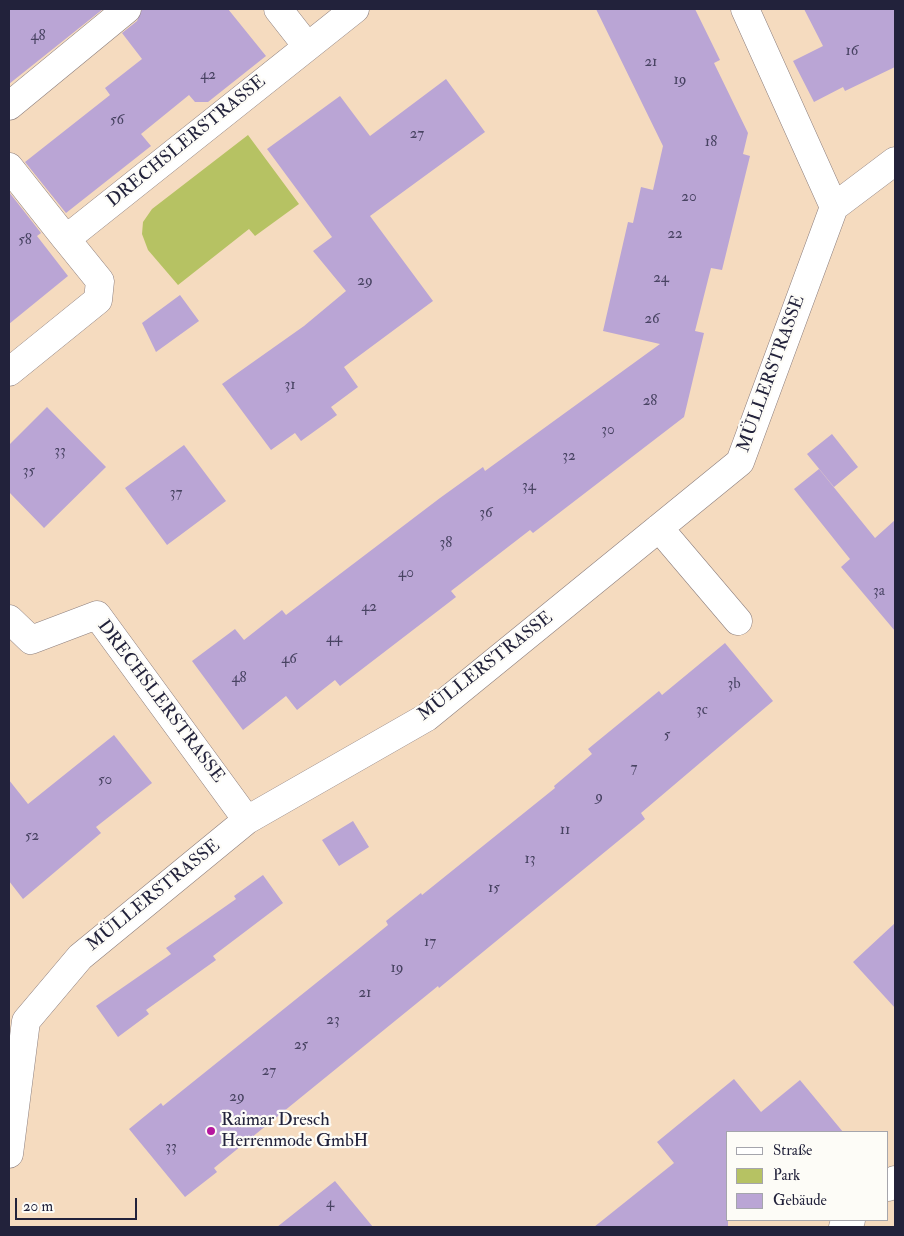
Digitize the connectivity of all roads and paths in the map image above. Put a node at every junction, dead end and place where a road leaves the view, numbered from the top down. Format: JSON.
{"nodes":[{"id":1,"x":127,"y":9,"type":"edge"},
{"id":2,"x":278,"y":9,"type":"edge"},
{"id":3,"x":355,"y":9,"type":"edge"},
{"id":4,"x":744,"y":9,"type":"edge"},
{"id":5,"x":307,"y":46,"type":"junction"},
{"id":6,"x":9,"y":106,"type":"edge"},
{"id":7,"x":895,"y":161,"type":"edge"},
{"id":8,"x":9,"y":167,"type":"edge"},
{"id":9,"x":834,"y":207,"type":"junction"},
{"id":10,"x":66,"y":239,"type":"junction"},
{"id":11,"x":9,"y":372,"type":"edge"},
{"id":12,"x":659,"y":528,"type":"junction"},
{"id":13,"x":9,"y":619,"type":"edge"},
{"id":14,"x":738,"y":620,"type":"dead end"},
{"id":15,"x":247,"y":820,"type":"junction"},
{"id":16,"x":9,"y":1154,"type":"edge"}],
"edges":[{"from":1,"to":6,"type":"street"},
{"from":2,"to":5,"type":"street"},
{"from":3,"to":5,"type":"street","name":"DRECHSLERSTRASSE"},
{"from":4,"to":9,"type":"street"},
{"from":5,"to":10,"type":"street","name":"DRECHSLERSTRASSE"},
{"from":7,"to":9,"type":"street"},
{"from":8,"to":10,"type":"street"},
{"from":9,"to":12,"type":"street","name":"MÜLLERSTRASSE"},
{"from":10,"to":11,"type":"street"},
{"from":12,"to":14,"type":"street"},
{"from":12,"to":15,"type":"street","name":"MÜLLERSTRASSE"},
{"from":13,"to":15,"type":"street","name":"DRECHSLERSTRASSE"},
{"from":15,"to":16,"type":"street","name":"MÜLLERSTRASSE"}]}
